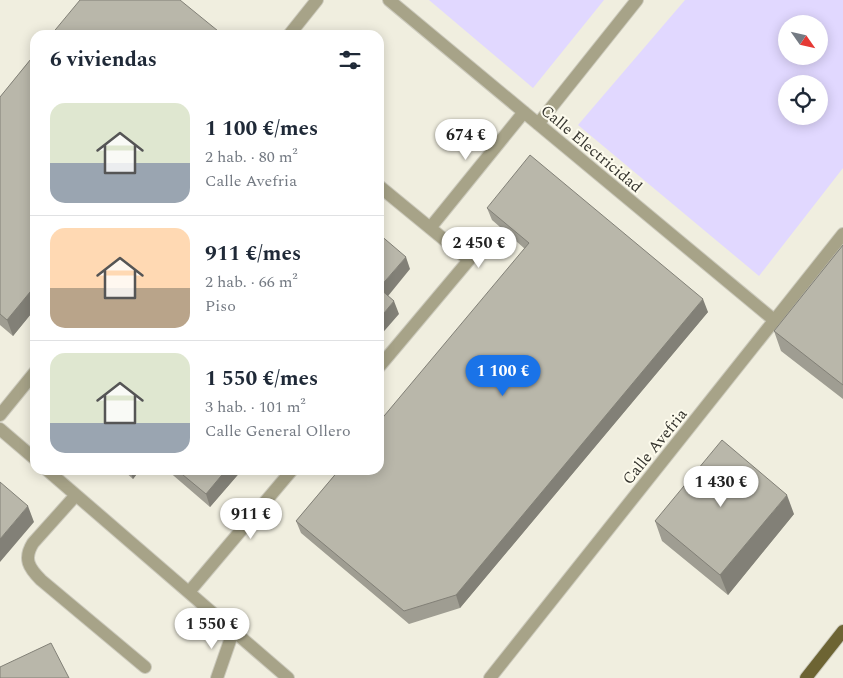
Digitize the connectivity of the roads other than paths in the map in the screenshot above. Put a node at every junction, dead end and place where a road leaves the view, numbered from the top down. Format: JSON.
{"nodes":[{"id":1,"x":317,"y":0,"type":"edge"},
{"id":2,"x":389,"y":0,"type":"edge"},
{"id":3,"x":636,"y":0,"type":"edge"},
{"id":4,"x":293,"y":30,"type":"edge"},
{"id":5,"x":524,"y":112,"type":"junction"},
{"id":6,"x":538,"y":124,"type":"junction"},
{"id":7,"x":384,"y":190,"type":"edge"},
{"id":8,"x":430,"y":228,"type":"junction"},
{"id":9,"x":843,"y":234,"type":"edge"},
{"id":10,"x":774,"y":320,"type":"junction"},
{"id":11,"x":384,"y":361,"type":"edge"},
{"id":12,"x":30,"y":378,"type":"edge"},
{"id":13,"x":0,"y":415,"type":"edge"},
{"id":14,"x":0,"y":429,"type":"edge"},
{"id":15,"x":30,"y":455,"type":"edge"},
{"id":16,"x":53,"y":475,"type":"edge"},
{"id":17,"x":288,"y":475,"type":"edge"},
{"id":18,"x":76,"y":495,"type":"junction"},
{"id":19,"x":189,"y":592,"type":"junction"},
{"id":20,"x":233,"y":632,"type":"junction"},
{"id":21,"x":843,"y":632,"type":"edge"},
{"id":22,"x":145,"y":667,"type":"dead end"},
{"id":23,"x":217,"y":678,"type":"edge"},
{"id":24,"x":288,"y":678,"type":"edge"},
{"id":25,"x":490,"y":678,"type":"edge"},
{"id":26,"x":806,"y":678,"type":"edge"}],
"edges":[{"from":1,"to":4,"type":"street"},
{"from":2,"to":5,"type":"street","name":"Calle Electricidad"},
{"from":3,"to":6,"type":"street"},
{"from":5,"to":6,"type":"street","name":"Calle Electricidad"},
{"from":5,"to":8,"type":"street"},
{"from":6,"to":10,"type":"street","name":"Calle Electricidad"},
{"from":7,"to":8,"type":"street"},
{"from":8,"to":11,"type":"street"},
{"from":9,"to":10,"type":"street","name":"Calle Avefria"},
{"from":10,"to":25,"type":"street","name":"Calle Avefria"},
{"from":12,"to":13,"type":"street"},
{"from":14,"to":15,"type":"street"},
{"from":16,"to":18,"type":"street"},
{"from":17,"to":19,"type":"street"},
{"from":18,"to":19,"type":"street"},
{"from":18,"to":22,"type":"street"},
{"from":19,"to":20,"type":"street"},
{"from":20,"to":23,"type":"street"},
{"from":20,"to":24,"type":"street"},
{"from":21,"to":26,"type":"main road"}]}
